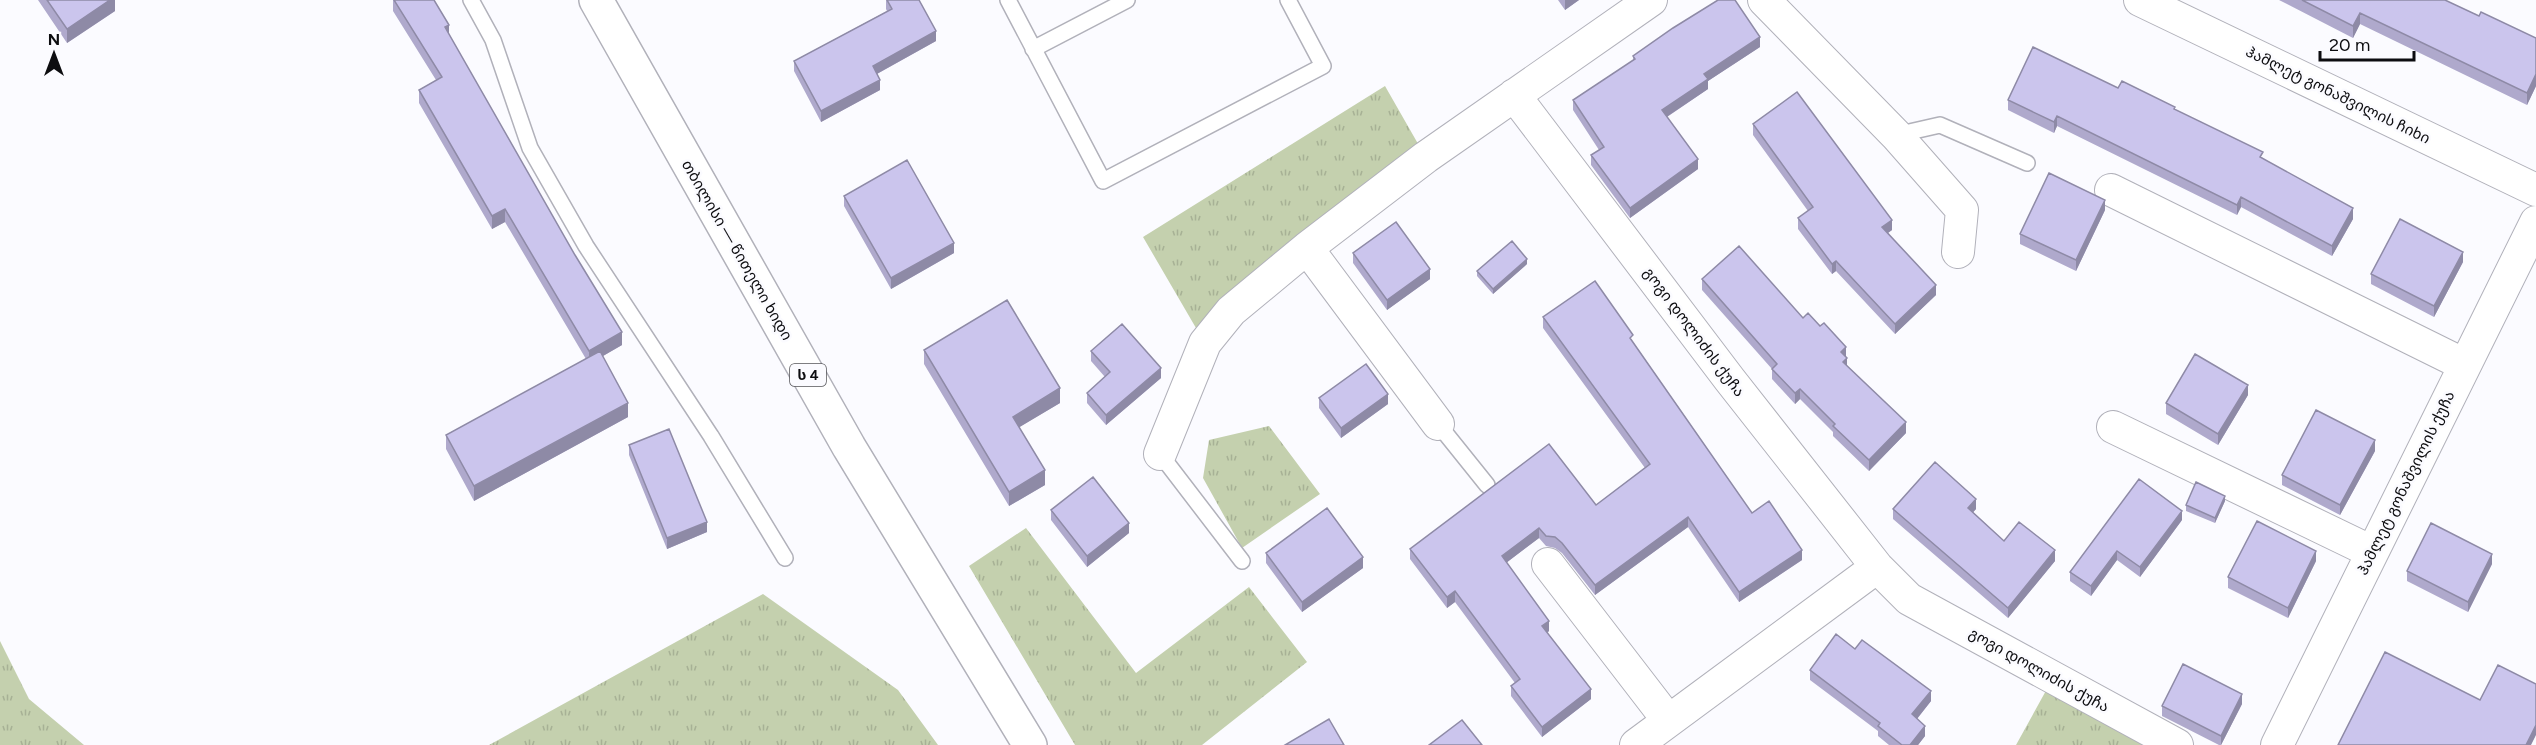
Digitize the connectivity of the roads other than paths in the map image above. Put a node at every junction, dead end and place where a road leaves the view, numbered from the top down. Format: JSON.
{"nodes":[{"id":1,"x":471,"y":0,"type":"edge"},
{"id":2,"x":596,"y":0,"type":"edge"},
{"id":3,"x":1008,"y":0,"type":"edge"},
{"id":4,"x":1127,"y":0,"type":"edge"},
{"id":5,"x":1288,"y":0,"type":"edge"},
{"id":6,"x":1651,"y":0,"type":"edge"},
{"id":7,"x":1764,"y":0,"type":"edge"},
{"id":8,"x":2140,"y":0,"type":"edge"},
{"id":9,"x":1033,"y":49,"type":"junction"},
{"id":10,"x":1514,"y":95,"type":"junction"},
{"id":11,"x":1896,"y":135,"type":"junction"},
{"id":12,"x":2027,"y":163,"type":"dead end"},
{"id":13,"x":2111,"y":190,"type":"dead end"},
{"id":14,"x":2536,"y":190,"type":"edge"},
{"id":15,"x":2536,"y":222,"type":"edge"},
{"id":16,"x":1307,"y":248,"type":"junction"},
{"id":17,"x":1958,"y":252,"type":"dead end"},
{"id":18,"x":2465,"y":365,"type":"junction"},
{"id":19,"x":1438,"y":424,"type":"joint"},
{"id":20,"x":2113,"y":427,"type":"dead end"},
{"id":21,"x":1160,"y":454,"type":"joint"},
{"id":22,"x":1487,"y":485,"type":"dead end"},
{"id":23,"x":2372,"y":552,"type":"junction"},
{"id":24,"x":785,"y":558,"type":"dead end"},
{"id":25,"x":1242,"y":561,"type":"dead end"},
{"id":26,"x":1548,"y":564,"type":"dead end"},
{"id":27,"x":1877,"y":567,"type":"junction"},
{"id":28,"x":1668,"y":720,"type":"junction"},
{"id":29,"x":1030,"y":745,"type":"edge"},
{"id":30,"x":1636,"y":745,"type":"edge"},
{"id":31,"x":2177,"y":745,"type":"edge"},
{"id":32,"x":2277,"y":745,"type":"edge"}],
"edges":[{"from":1,"to":24,"type":"lane"},
{"from":2,"to":29,"type":"highway","name":"თბილისი — წითელი ხიდი","number":"ს 4"},
{"from":3,"to":9,"type":"lane"},
{"from":4,"to":9,"type":"lane"},
{"from":5,"to":9,"type":"lane"},
{"from":6,"to":10,"type":"street"},
{"from":7,"to":11,"type":"street"},
{"from":8,"to":14,"type":"street","name":"ჰამლეტ გონაშვილის ჩიხი"},
{"from":10,"to":16,"type":"street"},
{"from":10,"to":27,"type":"street","name":"გოგი დოლიძის ქუჩა"},
{"from":11,"to":12,"type":"lane"},
{"from":11,"to":17,"type":"street"},
{"from":13,"to":18,"type":"street"},
{"from":15,"to":18,"type":"street","name":"ჰამლეტ გონაშვილის ქუჩა"},
{"from":16,"to":19,"type":"street"},
{"from":16,"to":21,"type":"street"},
{"from":18,"to":23,"type":"street","name":"ჰამლეტ გონაშვილის ქუჩა"},
{"from":19,"to":22,"type":"lane"},
{"from":20,"to":23,"type":"street"},
{"from":21,"to":25,"type":"lane"},
{"from":23,"to":32,"type":"street","name":"ჰამლეტ გონაშვილის ქუჩა"},
{"from":26,"to":28,"type":"street"},
{"from":27,"to":28,"type":"street"},
{"from":27,"to":31,"type":"street","name":"გოგი დოლიძის ქუჩა"},
{"from":28,"to":30,"type":"street"}]}
